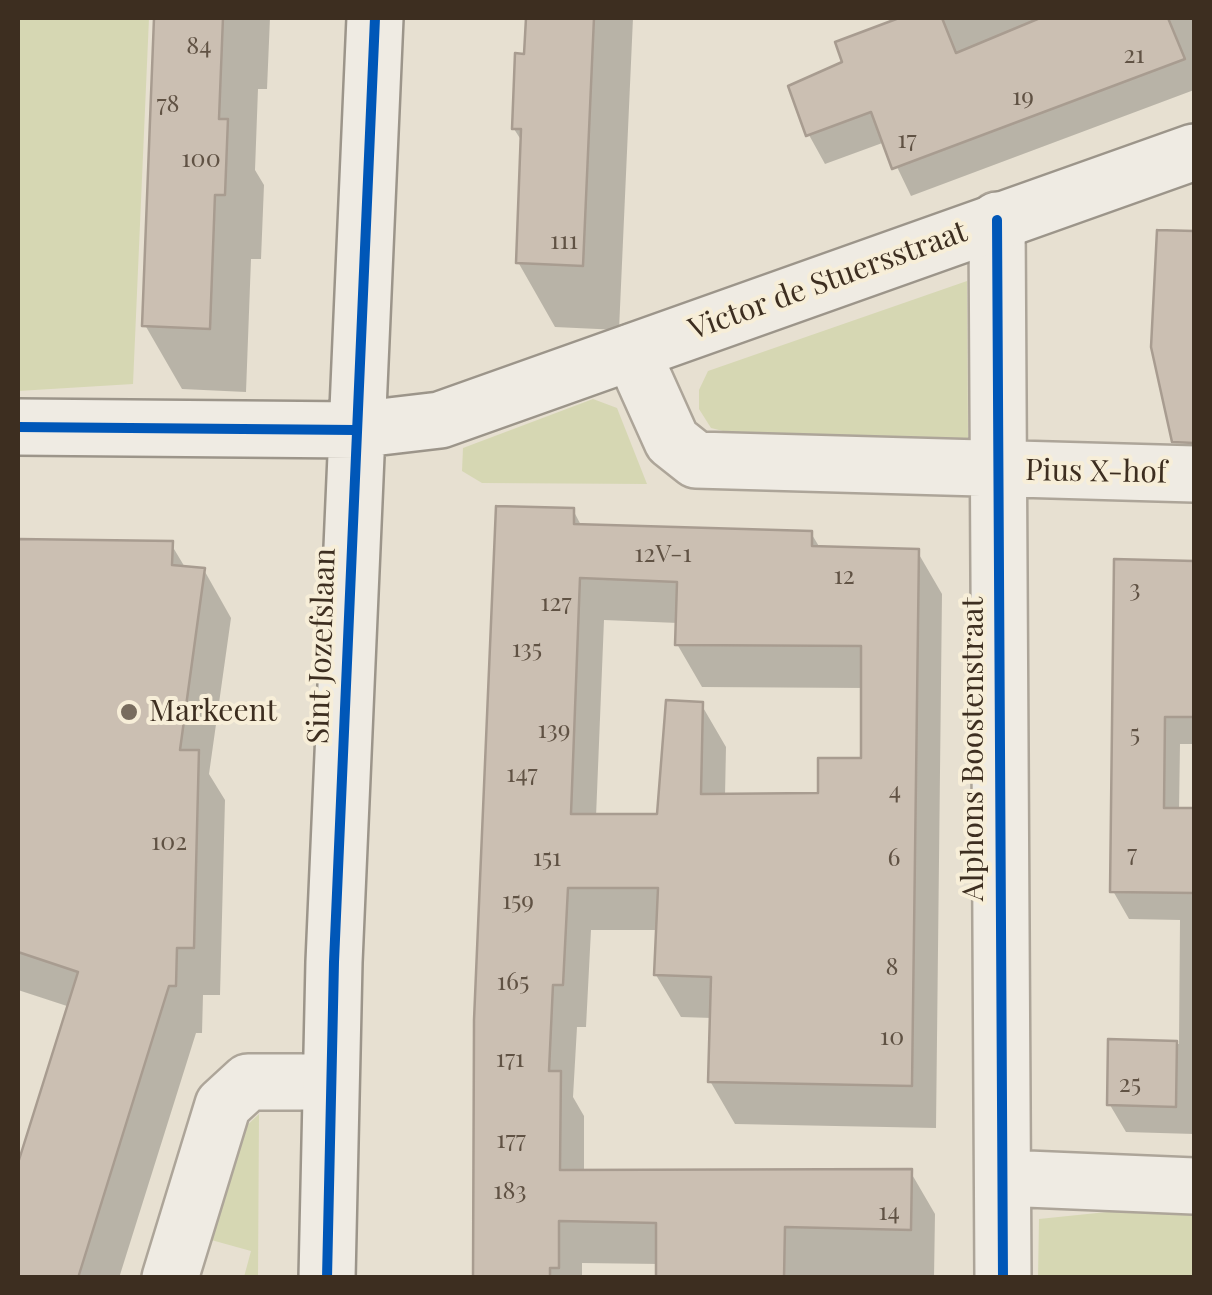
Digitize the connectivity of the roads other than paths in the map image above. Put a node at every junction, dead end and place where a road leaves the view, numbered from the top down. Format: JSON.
{"nodes":[{"id":1,"x":375,"y":18,"type":"edge"},
{"id":2,"x":1194,"y":152,"type":"edge"},
{"id":3,"x":997,"y":220,"type":"junction"},
{"id":4,"x":632,"y":352,"type":"junction"},
{"id":5,"x":18,"y":427,"type":"edge"},
{"id":6,"x":356,"y":430,"type":"junction"},
{"id":7,"x":997,"y":469,"type":"junction"},
{"id":8,"x":1194,"y":474,"type":"edge"},
{"id":9,"x":330,"y":1082,"type":"junction"},
{"id":10,"x":1003,"y":1178,"type":"junction"},
{"id":11,"x":1194,"y":1186,"type":"edge"},
{"id":12,"x":170,"y":1278,"type":"edge"},
{"id":13,"x":327,"y":1278,"type":"edge"},
{"id":14,"x":1003,"y":1278,"type":"edge"}],
"edges":[{"from":1,"to":6,"type":"street","name":"Sint Jozefslaan"},
{"from":2,"to":3,"type":"street","name":"Victor de Stuersstraat"},
{"from":3,"to":4,"type":"street","name":"Victor de Stuersstraat"},
{"from":3,"to":7,"type":"street","name":"Alphons Boostenstraat"},
{"from":4,"to":6,"type":"street","name":"Victor de Stuersstraat"},
{"from":4,"to":7,"type":"street"},
{"from":5,"to":6,"type":"street","name":"Victor de Stuersstraat"},
{"from":6,"to":9,"type":"street","name":"Sint Jozefslaan"},
{"from":7,"to":8,"type":"street","name":"Pius X-hof"},
{"from":7,"to":10,"type":"street","name":"Alphons Boostenstraat"},
{"from":9,"to":12,"type":"street"},
{"from":9,"to":13,"type":"street","name":"Sint Jozefslaan"},
{"from":10,"to":11,"type":"street"},
{"from":10,"to":14,"type":"street","name":"Alphons Boostenstraat"}]}
